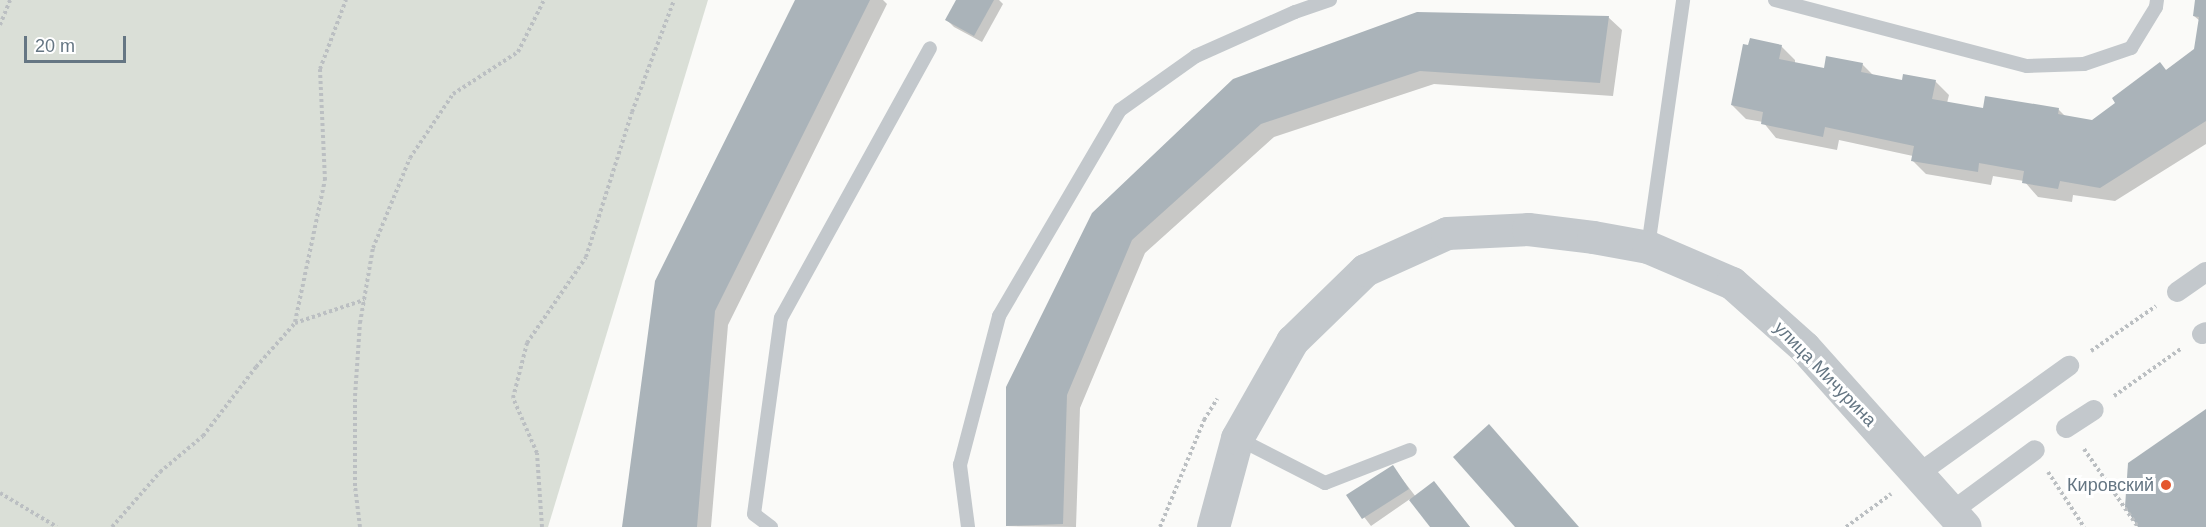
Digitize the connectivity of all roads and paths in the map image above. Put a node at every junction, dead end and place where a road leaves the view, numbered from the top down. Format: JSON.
{"nodes":[{"id":1,"x":10,"y":0,"type":"edge"},
{"id":2,"x":346,"y":0,"type":"edge"},
{"id":3,"x":544,"y":0,"type":"edge"},
{"id":4,"x":674,"y":0,"type":"edge"},
{"id":5,"x":1330,"y":0,"type":"edge"},
{"id":6,"x":1683,"y":0,"type":"edge"},
{"id":7,"x":1775,"y":0,"type":"edge"},
{"id":8,"x":2157,"y":0,"type":"edge"},
{"id":9,"x":0,"y":25,"type":"edge"},
{"id":10,"x":930,"y":48,"type":"dead end"},
{"id":11,"x":1648,"y":247,"type":"junction"},
{"id":12,"x":2206,"y":272,"type":"edge"},
{"id":13,"x":2177,"y":292,"type":"joint"},
{"id":14,"x":364,"y":300,"type":"junction"},
{"id":15,"x":295,"y":323,"type":"junction"},
{"id":16,"x":2204,"y":333,"type":"edge"},
{"id":17,"x":2069,"y":366,"type":"joint"},
{"id":18,"x":2094,"y":410,"type":"joint"},
{"id":19,"x":2066,"y":428,"type":"joint"},
{"id":20,"x":1237,"y":438,"type":"junction"},
{"id":21,"x":1410,"y":450,"type":"dead end"},
{"id":22,"x":2035,"y":450,"type":"joint"},
{"id":23,"x":1918,"y":474,"type":"junction"},
{"id":24,"x":0,"y":493,"type":"edge"},
{"id":25,"x":1962,"y":520,"type":"edge"},
{"id":26,"x":57,"y":527,"type":"edge"},
{"id":27,"x":112,"y":527,"type":"edge"},
{"id":28,"x":360,"y":527,"type":"edge"},
{"id":29,"x":542,"y":527,"type":"edge"},
{"id":30,"x":771,"y":527,"type":"edge"},
{"id":31,"x":968,"y":527,"type":"edge"},
{"id":32,"x":1213,"y":527,"type":"edge"},
{"id":33,"x":1846,"y":527,"type":"edge"},
{"id":34,"x":2084,"y":527,"type":"edge"},
{"id":35,"x":2138,"y":527,"type":"edge"}],
"edges":[{"from":1,"to":9,"type":"path"},
{"from":2,"to":15,"type":"path"},
{"from":3,"to":14,"type":"path"},
{"from":4,"to":29,"type":"path"},
{"from":5,"to":31,"type":"lane"},
{"from":6,"to":11,"type":"lane"},
{"from":7,"to":8,"type":"lane"},
{"from":10,"to":30,"type":"lane"},
{"from":11,"to":20,"type":"street","name":"улица Мичурина"},
{"from":11,"to":23,"type":"street","name":"улица Мичурина"},
{"from":12,"to":13,"type":"street"},
{"from":13,"to":17,"type":"path"},
{"from":14,"to":15,"type":"path"},
{"from":14,"to":28,"type":"path"},
{"from":15,"to":27,"type":"path"},
{"from":16,"to":18,"type":"path"},
{"from":17,"to":23,"type":"street"},
{"from":18,"to":19,"type":"street"},
{"from":19,"to":35,"type":"path"},
{"from":20,"to":21,"type":"lane"},
{"from":20,"to":32,"type":"street","name":"улица Мичурина"},
{"from":22,"to":25,"type":"street"},
{"from":22,"to":34,"type":"path"},
{"from":23,"to":25,"type":"street","name":"улица Мичурина"},
{"from":23,"to":33,"type":"path"},
{"from":24,"to":26,"type":"path"}]}
